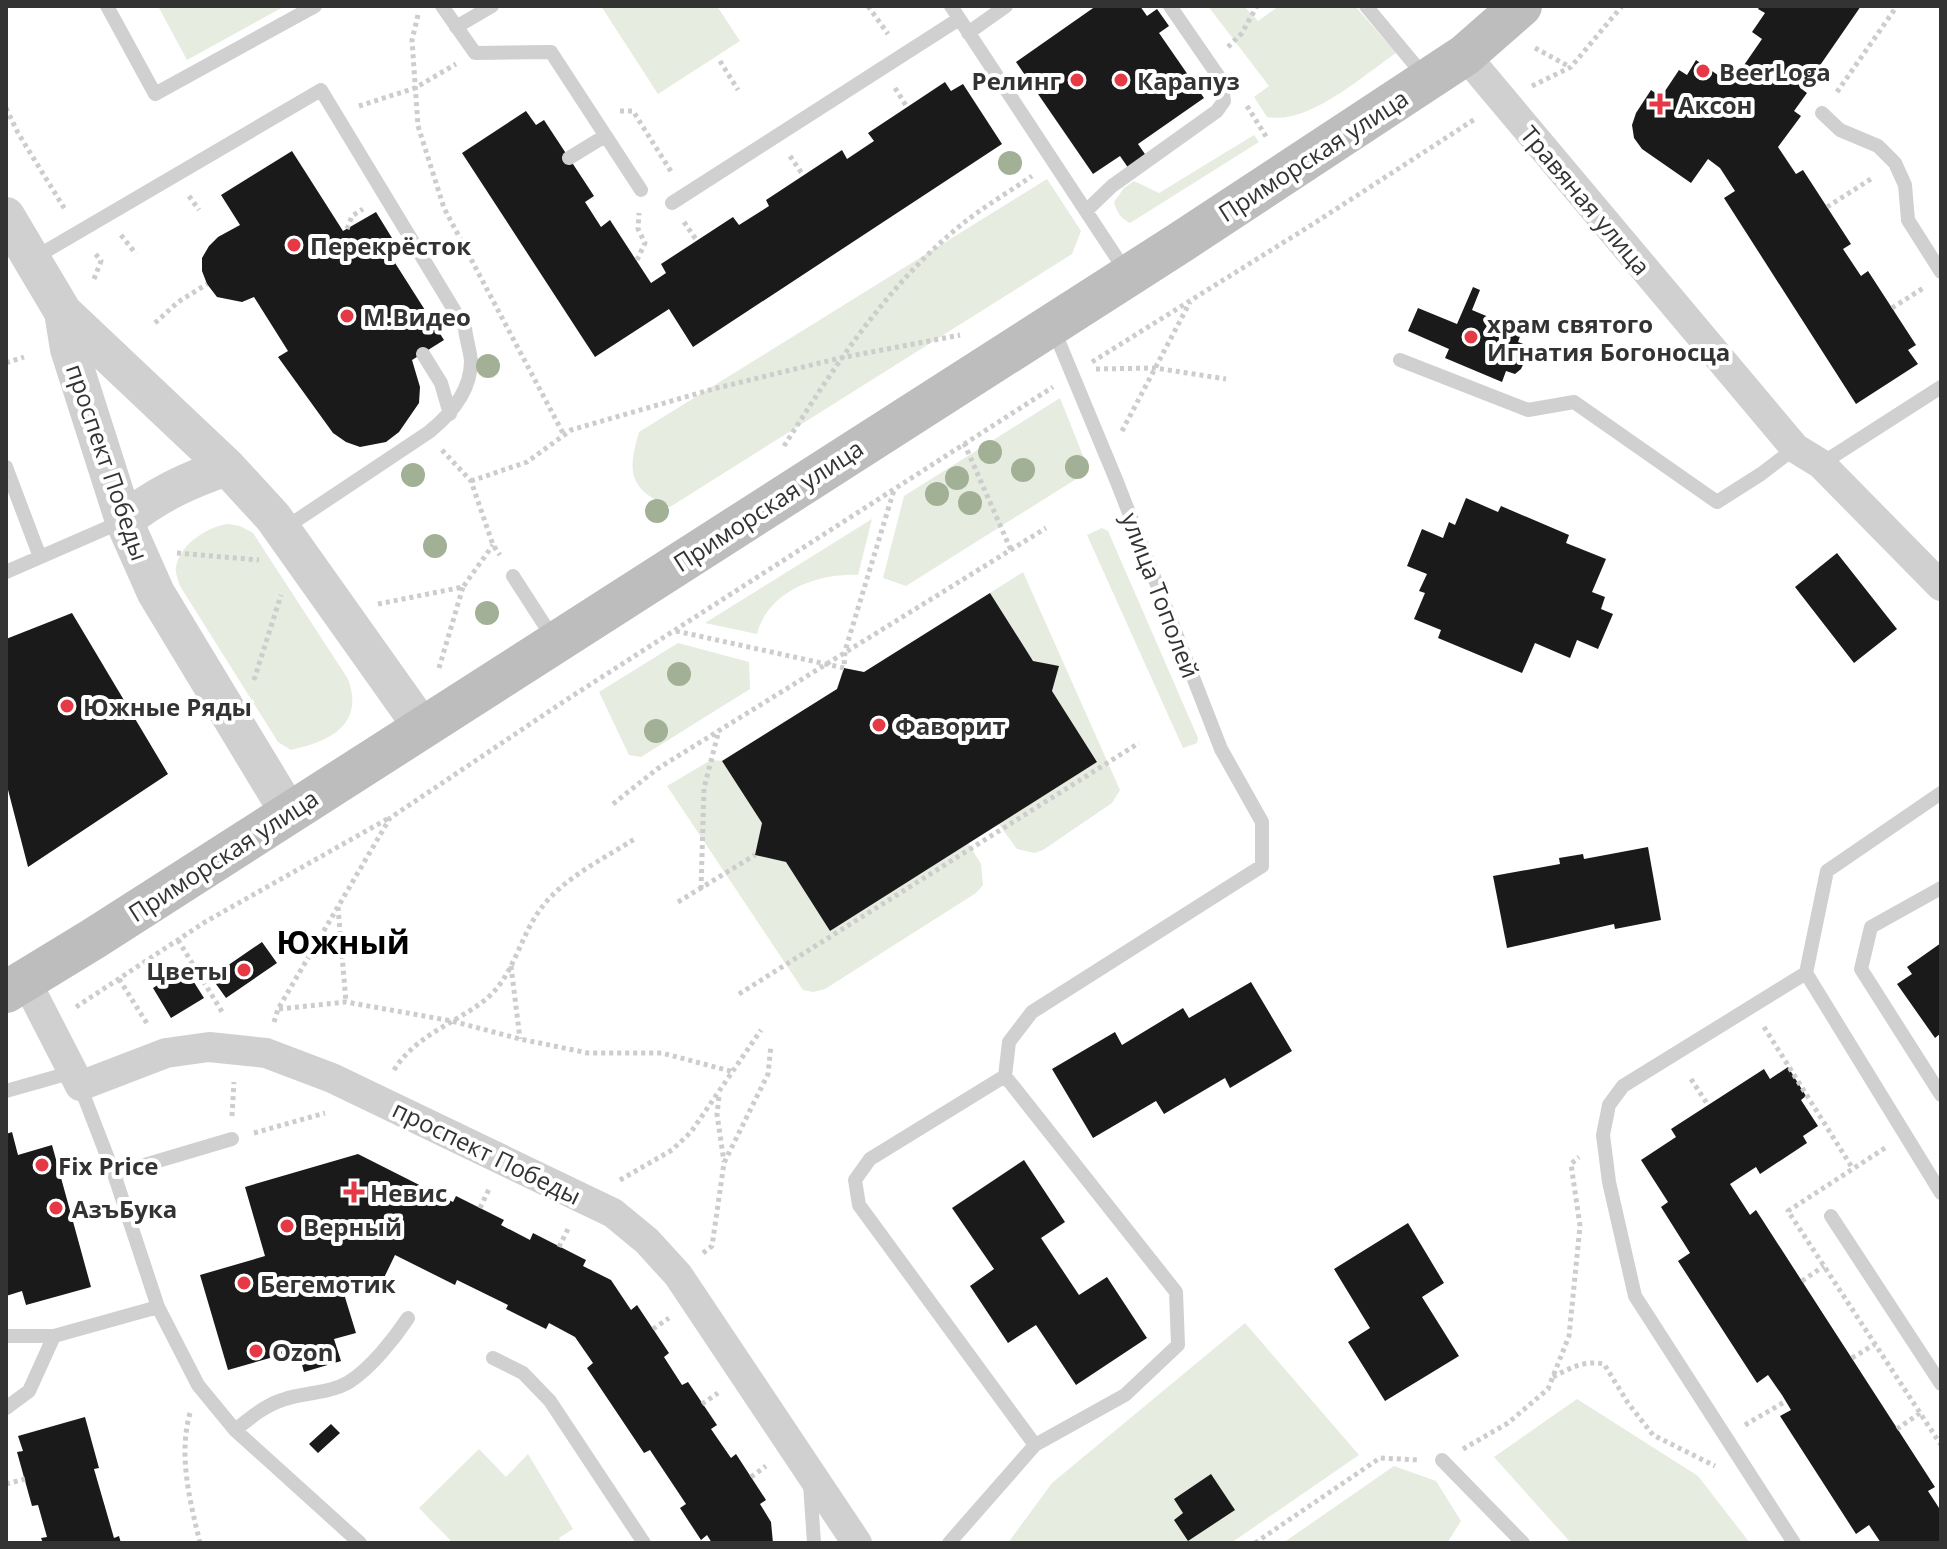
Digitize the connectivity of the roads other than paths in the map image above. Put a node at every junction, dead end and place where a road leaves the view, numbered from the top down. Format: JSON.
{"nodes":[{"id":1,"x":107,"y":6,"type":"edge"},
{"id":2,"x":315,"y":6,"type":"edge"},
{"id":3,"x":442,"y":6,"type":"edge"},
{"id":4,"x":492,"y":6,"type":"edge"},
{"id":5,"x":1006,"y":6,"type":"edge"},
{"id":6,"x":1170,"y":6,"type":"edge"},
{"id":7,"x":1366,"y":6,"type":"edge"},
{"id":8,"x":1521,"y":6,"type":"edge"},
{"id":9,"x":955,"y":12,"type":"edge"},
{"id":10,"x":456,"y":27,"type":"junction"},
{"id":11,"x":968,"y":33,"type":"junction"},
{"id":12,"x":1465,"y":55,"type":"junction"},
{"id":13,"x":1428,"y":80,"type":"junction"},
{"id":14,"x":1822,"y":113,"type":"road end"},
{"id":15,"x":605,"y":136,"type":"junction"},
{"id":16,"x":569,"y":158,"type":"dead end"},
{"id":17,"x":641,"y":190,"type":"road end"},
{"id":18,"x":672,"y":203,"type":"dead end"},
{"id":19,"x":1087,"y":210,"type":"junction"},
{"id":20,"x":6,"y":216,"type":"edge"},
{"id":21,"x":30,"y":261,"type":"junction"},
{"id":22,"x":1128,"y":275,"type":"junction"},
{"id":23,"x":1937,"y":277,"type":"edge"},
{"id":24,"x":63,"y":312,"type":"junction"},
{"id":25,"x":1051,"y":324,"type":"junction"},
{"id":26,"x":423,"y":354,"type":"dead end"},
{"id":27,"x":1400,"y":360,"type":"dead end"},
{"id":28,"x":1941,"y":387,"type":"edge"},
{"id":29,"x":450,"y":414,"type":"junction"},
{"id":30,"x":1808,"y":456,"type":"junction"},
{"id":31,"x":6,"y":467,"type":"edge"},
{"id":32,"x":227,"y":467,"type":"junction"},
{"id":33,"x":124,"y":521,"type":"junction"},
{"id":34,"x":274,"y":545,"type":"junction"},
{"id":35,"x":40,"y":557,"type":"junction"},
{"id":36,"x":6,"y":572,"type":"edge"},
{"id":37,"x":513,"y":576,"type":"road end"},
{"id":38,"x":1941,"y":586,"type":"edge"},
{"id":39,"x":556,"y":642,"type":"junction"},
{"id":40,"x":422,"y":727,"type":"junction"},
{"id":41,"x":1941,"y":793,"type":"edge"},
{"id":42,"x":289,"y":813,"type":"junction"},
{"id":43,"x":1941,"y":888,"type":"edge"},
{"id":44,"x":1806,"y":973,"type":"junction"},
{"id":45,"x":14,"y":982,"type":"edge"},
{"id":46,"x":1005,"y":1076,"type":"junction"},
{"id":47,"x":77,"y":1079,"type":"junction"},
{"id":48,"x":6,"y":1091,"type":"edge"},
{"id":49,"x":1941,"y":1095,"type":"edge"},
{"id":50,"x":232,"y":1139,"type":"road end"},
{"id":51,"x":114,"y":1174,"type":"junction"},
{"id":52,"x":1941,"y":1193,"type":"edge"},
{"id":53,"x":1831,"y":1216,"type":"dead end"},
{"id":54,"x":158,"y":1307,"type":"junction"},
{"id":55,"x":408,"y":1318,"type":"dead end"},
{"id":56,"x":6,"y":1336,"type":"edge"},
{"id":57,"x":54,"y":1336,"type":"junction"},
{"id":58,"x":493,"y":1358,"type":"dead end"},
{"id":59,"x":1941,"y":1384,"type":"edge"},
{"id":60,"x":6,"y":1408,"type":"edge"},
{"id":61,"x":235,"y":1430,"type":"junction"},
{"id":62,"x":1035,"y":1445,"type":"junction"},
{"id":63,"x":1442,"y":1460,"type":"road end"},
{"id":64,"x":809,"y":1471,"type":"junction"},
{"id":65,"x":357,"y":1542,"type":"edge"},
{"id":66,"x":644,"y":1543,"type":"edge"},
{"id":67,"x":814,"y":1543,"type":"edge"},
{"id":68,"x":857,"y":1543,"type":"edge"},
{"id":69,"x":949,"y":1543,"type":"edge"},
{"id":70,"x":1523,"y":1543,"type":"edge"},
{"id":71,"x":1794,"y":1543,"type":"edge"}],
"edges":[{"from":1,"to":2,"type":"lane"},
{"from":3,"to":10,"type":"lane"},
{"from":4,"to":10,"type":"lane"},
{"from":5,"to":11,"type":"lane"},
{"from":6,"to":19,"type":"lane"},
{"from":7,"to":13,"type":"lane"},
{"from":8,"to":12,"type":"main road","name":"Приморская улица"},
{"from":9,"to":11,"type":"lane"},
{"from":9,"to":18,"type":"lane"},
{"from":10,"to":15,"type":"lane"},
{"from":11,"to":19,"type":"lane"},
{"from":12,"to":13,"type":"main road","name":"Приморская улица"},
{"from":12,"to":30,"type":"street","name":"Травяная улица"},
{"from":13,"to":22,"type":"main road","name":"Приморская улица"},
{"from":14,"to":23,"type":"lane"},
{"from":15,"to":16,"type":"lane"},
{"from":15,"to":17,"type":"lane"},
{"from":19,"to":22,"type":"lane"},
{"from":20,"to":21,"type":"street","name":"проспект Победы"},
{"from":21,"to":24,"type":"street","name":"проспект Победы"},
{"from":21,"to":29,"type":"lane"},
{"from":22,"to":25,"type":"main road","name":"Приморская улица"},
{"from":24,"to":32,"type":"street","name":"проспект Победы"},
{"from":24,"to":33,"type":"street","name":"проспект Победы"},
{"from":25,"to":39,"type":"main road","name":"Приморская улица"},
{"from":25,"to":46,"type":"lane","name":"улица Тополей"},
{"from":26,"to":29,"type":"lane"},
{"from":27,"to":30,"type":"lane"},
{"from":28,"to":30,"type":"lane"},
{"from":29,"to":34,"type":"lane"},
{"from":30,"to":38,"type":"street","name":"Травяная улица"},
{"from":31,"to":35,"type":"lane"},
{"from":32,"to":33,"type":"street"},
{"from":32,"to":34,"type":"street","name":"проспект Победы"},
{"from":33,"to":35,"type":"lane"},
{"from":33,"to":42,"type":"street","name":"проспект Победы"},
{"from":34,"to":40,"type":"street","name":"проспект Победы"},
{"from":35,"to":36,"type":"lane"},
{"from":37,"to":39,"type":"lane"},
{"from":39,"to":40,"type":"main road","name":"Приморская улица"},
{"from":40,"to":42,"type":"main road","name":"Приморская улица"},
{"from":41,"to":44,"type":"lane"},
{"from":42,"to":45,"type":"main road","name":"Приморская улица"},
{"from":43,"to":49,"type":"lane"},
{"from":44,"to":52,"type":"lane"},
{"from":44,"to":71,"type":"lane"},
{"from":45,"to":47,"type":"street"},
{"from":46,"to":62,"type":"lane"},
{"from":46,"to":62,"type":"lane"},
{"from":47,"to":48,"type":"lane"},
{"from":47,"to":51,"type":"lane"},
{"from":47,"to":64,"type":"street","name":"проспект Победы"},
{"from":50,"to":51,"type":"lane"},
{"from":51,"to":54,"type":"lane"},
{"from":53,"to":59,"type":"lane"},
{"from":54,"to":57,"type":"lane"},
{"from":54,"to":61,"type":"lane"},
{"from":55,"to":61,"type":"lane"},
{"from":56,"to":57,"type":"lane"},
{"from":57,"to":60,"type":"lane"},
{"from":58,"to":66,"type":"lane"},
{"from":61,"to":65,"type":"lane"},
{"from":62,"to":69,"type":"lane"},
{"from":63,"to":70,"type":"lane"},
{"from":64,"to":67,"type":"lane"},
{"from":64,"to":68,"type":"street","name":"проспект Победы"}]}
